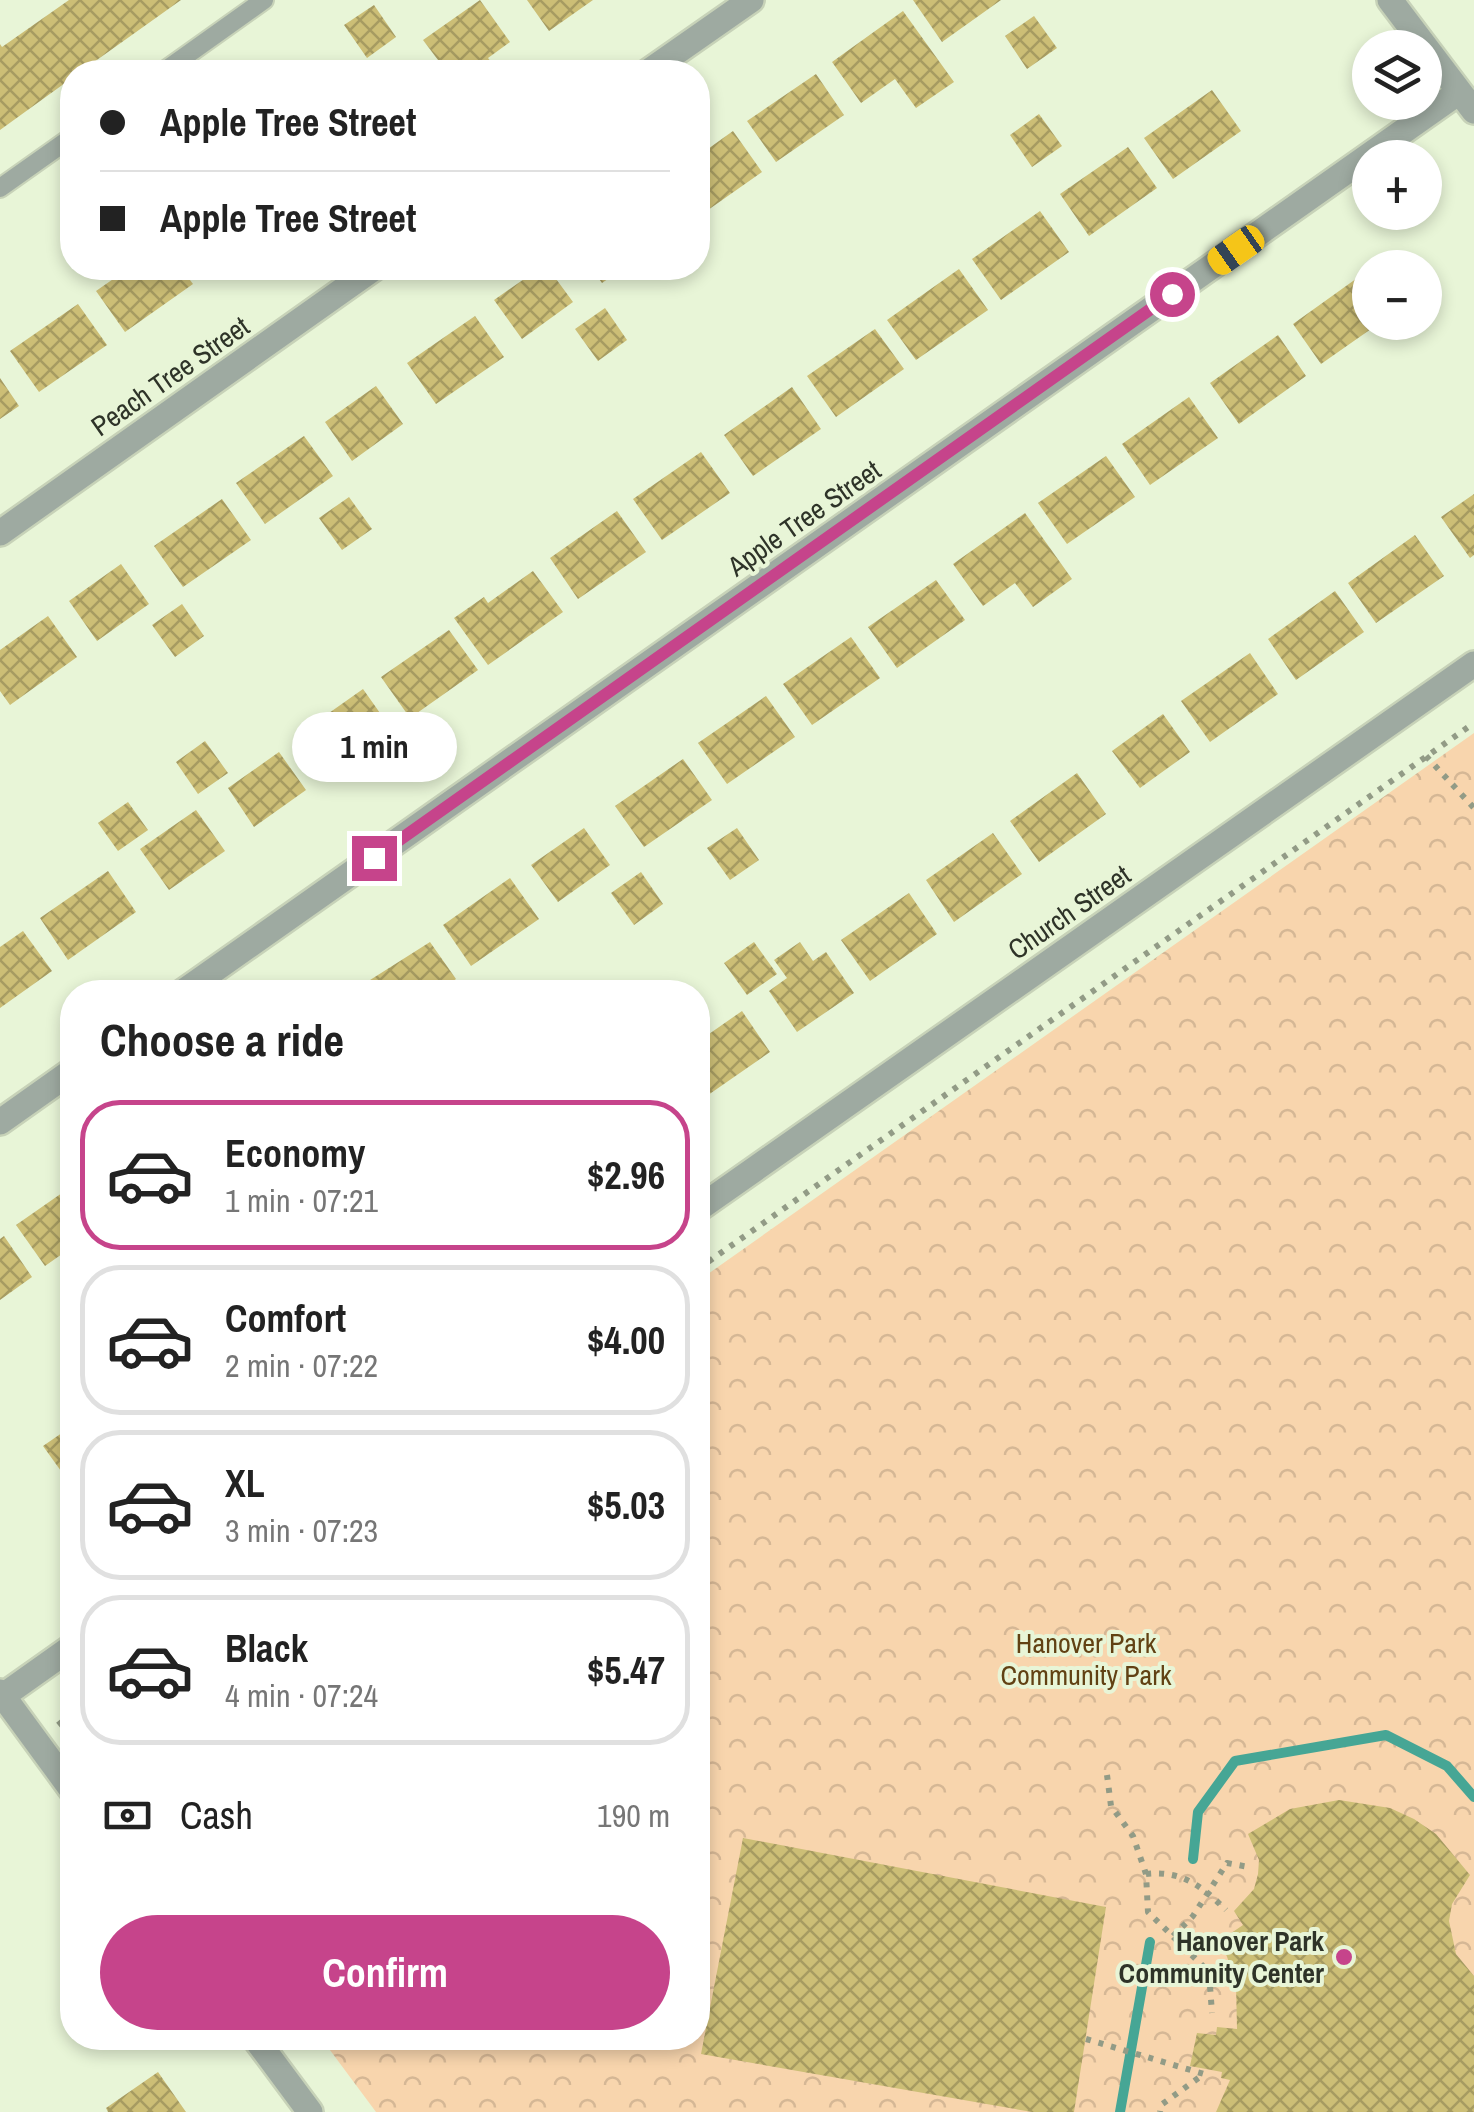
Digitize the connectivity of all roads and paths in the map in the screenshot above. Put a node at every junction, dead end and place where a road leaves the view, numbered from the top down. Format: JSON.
{"nodes":[{"id":1,"x":264,"y":0,"type":"edge"},
{"id":2,"x":750,"y":0,"type":"edge"},
{"id":3,"x":1390,"y":0,"type":"edge"},
{"id":4,"x":180,"y":60,"type":"edge"},
{"id":5,"x":665,"y":60,"type":"edge"},
{"id":6,"x":1467,"y":101,"type":"edge"},
{"id":7,"x":60,"y":145,"type":"edge"},
{"id":8,"x":0,"y":188,"type":"edge"},
{"id":9,"x":357,"y":280,"type":"edge"},
{"id":10,"x":0,"y":533,"type":"edge"},
{"id":11,"x":1474,"y":664,"type":"edge"},
{"id":12,"x":1474,"y":723,"type":"edge"},
{"id":13,"x":1426,"y":756,"type":"junction"},
{"id":14,"x":1474,"y":808,"type":"edge"},
{"id":15,"x":200,"y":980,"type":"edge"},
{"id":16,"x":60,"y":1079,"type":"edge"},
{"id":17,"x":0,"y":1122,"type":"edge"},
{"id":18,"x":710,"y":1201,"type":"edge"},
{"id":19,"x":710,"y":1261,"type":"edge"},
{"id":20,"x":60,"y":1656,"type":"edge"},
{"id":21,"x":1,"y":1695,"type":"edge"},
{"id":22,"x":60,"y":1774,"type":"edge"},
{"id":23,"x":1107,"y":1775,"type":"dead end"},
{"id":24,"x":1249,"y":1867,"type":"dead end"},
{"id":25,"x":1146,"y":1874,"type":"junction"},
{"id":26,"x":1208,"y":1892,"type":"junction"},
{"id":27,"x":1226,"y":1910,"type":"dead end"},
{"id":28,"x":1173,"y":1936,"type":"junction"},
{"id":29,"x":1212,"y":2013,"type":"dead end"},
{"id":30,"x":1086,"y":2039,"type":"dead end"},
{"id":31,"x":264,"y":2050,"type":"edge"},
{"id":32,"x":310,"y":2112,"type":"edge"},
{"id":33,"x":1160,"y":2112,"type":"edge"}],
"edges":[{"from":1,"to":4,"type":"lane"},
{"from":2,"to":5,"type":"street"},
{"from":3,"to":6,"type":"street"},
{"from":6,"to":15,"type":"street","name":"Apple Tree Street"},
{"from":7,"to":8,"type":"lane"},
{"from":9,"to":10,"type":"street","name":"Peach Tree Street"},
{"from":11,"to":18,"type":"street","name":"Church Street"},
{"from":12,"to":13,"type":"path"},
{"from":13,"to":14,"type":"path"},
{"from":13,"to":19,"type":"path"},
{"from":16,"to":17,"type":"street"},
{"from":20,"to":21,"type":"street"},
{"from":21,"to":22,"type":"street"},
{"from":23,"to":25,"type":"path"},
{"from":24,"to":26,"type":"path"},
{"from":25,"to":26,"type":"path"},
{"from":25,"to":28,"type":"path"},
{"from":26,"to":27,"type":"path"},
{"from":26,"to":28,"type":"path"},
{"from":28,"to":29,"type":"path"},
{"from":30,"to":33,"type":"path"},
{"from":31,"to":32,"type":"street"}]}
